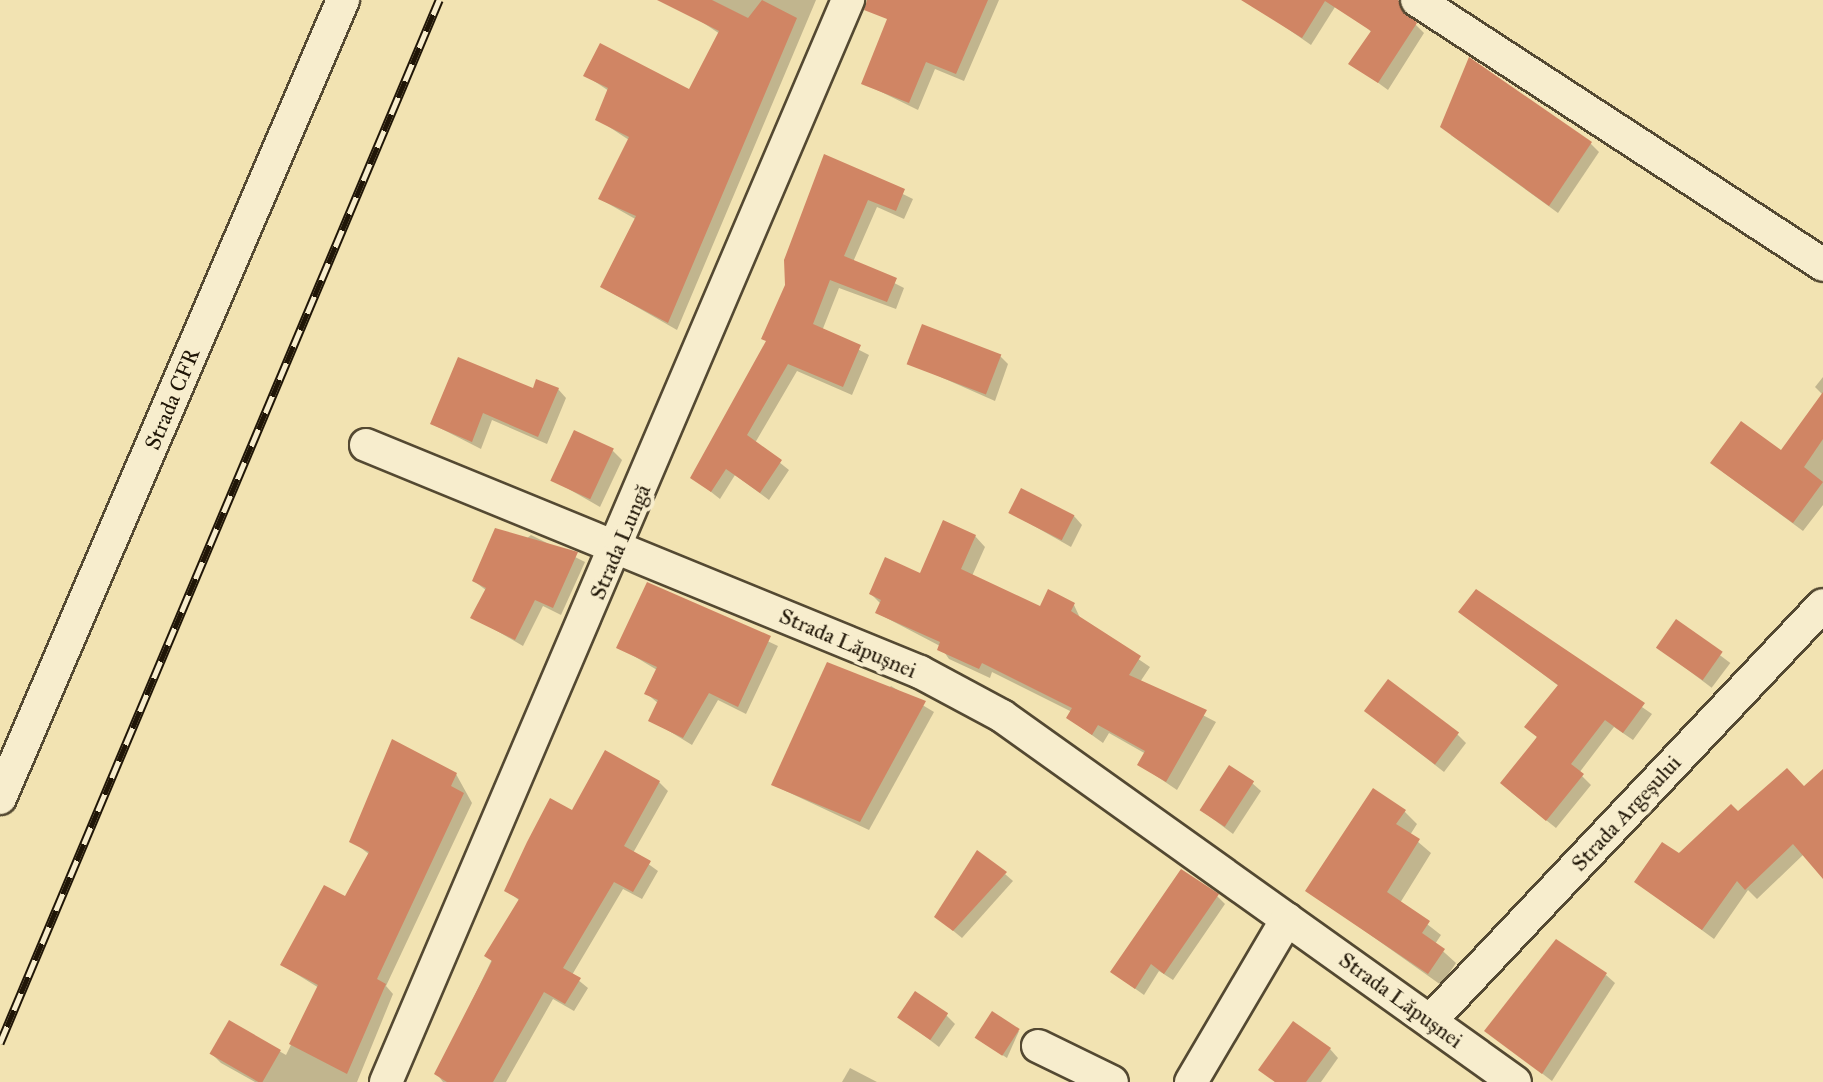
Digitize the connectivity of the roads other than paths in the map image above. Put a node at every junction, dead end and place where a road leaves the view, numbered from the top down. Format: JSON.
{"nodes":[{"id":1,"x":343,"y":0,"type":"edge"},
{"id":2,"x":848,"y":0,"type":"edge"},
{"id":3,"x":1417,"y":0,"type":"edge"},
{"id":4,"x":1823,"y":265,"type":"edge"},
{"id":5,"x":366,"y":445,"type":"dead end"},
{"id":6,"x":618,"y":547,"type":"junction"},
{"id":7,"x":1823,"y":605,"type":"edge"},
{"id":8,"x":0,"y":798,"type":"edge"},
{"id":9,"x":1287,"y":919,"type":"junction"},
{"id":10,"x":1430,"y":1021,"type":"junction"},
{"id":11,"x":1038,"y":1046,"type":"dead end"},
{"id":12,"x":386,"y":1082,"type":"edge"},
{"id":13,"x":1112,"y":1082,"type":"edge"},
{"id":14,"x":1191,"y":1082,"type":"edge"},
{"id":15,"x":1515,"y":1082,"type":"edge"}],
"edges":[{"from":1,"to":8,"type":"street","name":"Strada CFR"},
{"from":2,"to":6,"type":"street","name":"Strada Lungă"},
{"from":3,"to":4,"type":"street"},
{"from":5,"to":6,"type":"street","name":"Strada Lăpușnei"},
{"from":6,"to":9,"type":"street","name":"Strada Lăpușnei"},
{"from":6,"to":12,"type":"street","name":"Strada Lungă"},
{"from":7,"to":10,"type":"street","name":"Strada Argeșului"},
{"from":9,"to":10,"type":"street","name":"Strada Lăpușnei"},
{"from":9,"to":14,"type":"street"},
{"from":10,"to":15,"type":"street","name":"Strada Lăpușnei"},
{"from":11,"to":13,"type":"street"}]}
